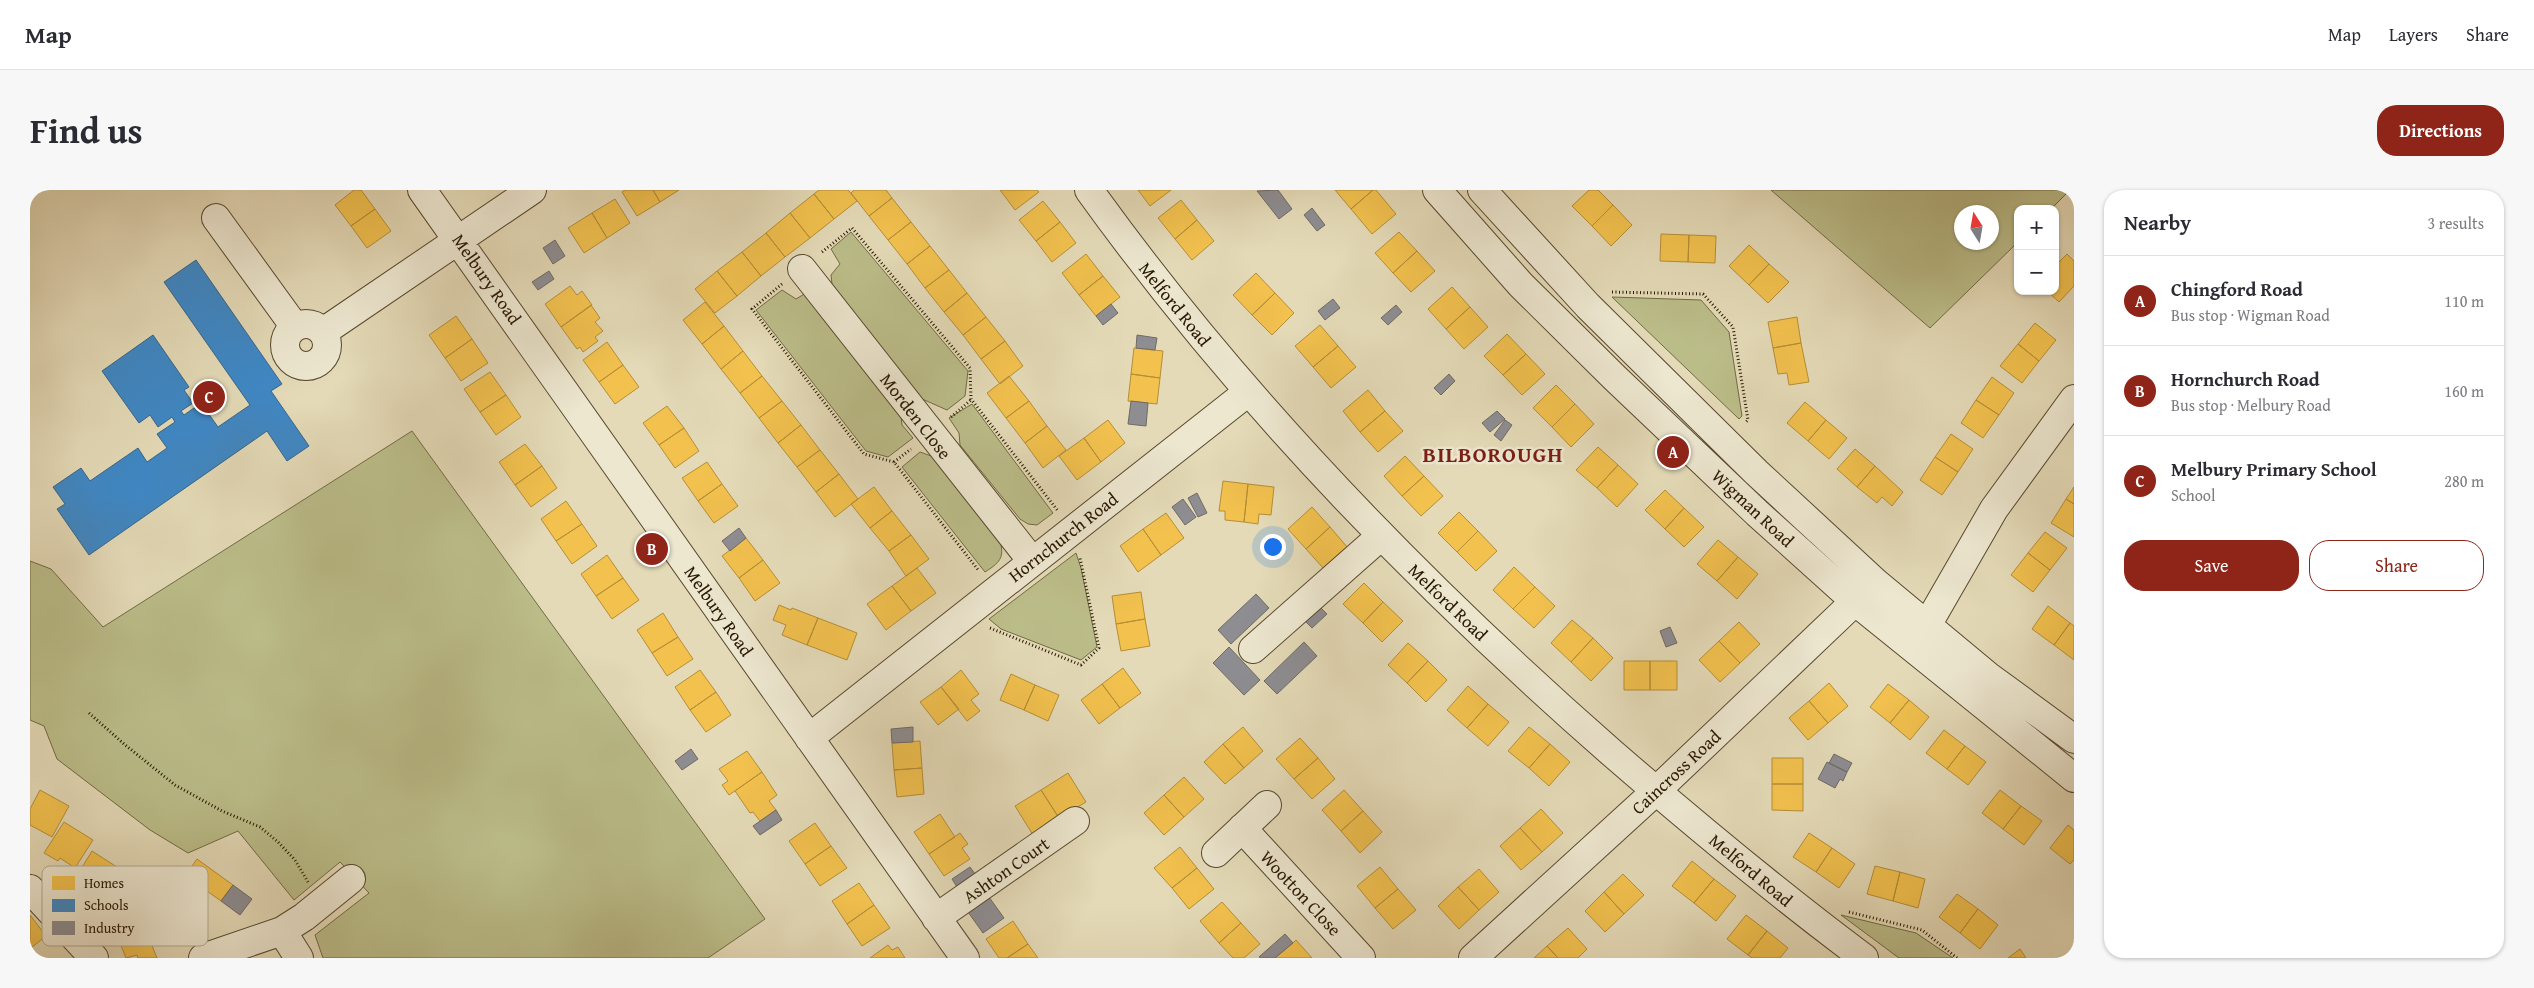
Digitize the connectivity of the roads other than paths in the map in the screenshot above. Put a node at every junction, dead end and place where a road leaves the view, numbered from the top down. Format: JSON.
{"nodes":[{"id":1,"x":422,"y":190,"type":"edge"},
{"id":2,"x":532,"y":190,"type":"edge"},
{"id":3,"x":1089,"y":190,"type":"edge"},
{"id":4,"x":1436,"y":190,"type":"edge"},
{"id":5,"x":1482,"y":190,"type":"edge"},
{"id":6,"x":216,"y":218,"type":"dead end"},
{"id":7,"x":458,"y":238,"type":"junction"},
{"id":8,"x":802,"y":268,"type":"dead end"},
{"id":9,"x":295,"y":327,"type":"junction"},
{"id":10,"x":323,"y":332,"type":"junction"},
{"id":11,"x":1248,"y":392,"type":"junction"},
{"id":12,"x":2074,"y":399,"type":"edge"},
{"id":13,"x":1381,"y":536,"type":"junction"},
{"id":14,"x":1032,"y":561,"type":"junction"},
{"id":15,"x":1875,"y":582,"type":"junction"},
{"id":16,"x":1856,"y":602,"type":"junction"},
{"id":17,"x":1927,"y":625,"type":"junction"},
{"id":18,"x":1253,"y":649,"type":"dead end"},
{"id":19,"x":1913,"y":649,"type":"junction"},
{"id":20,"x":809,"y":738,"type":"junction"},
{"id":21,"x":2074,"y":739,"type":"edge"},
{"id":22,"x":2074,"y":778,"type":"edge"},
{"id":23,"x":1656,"y":791,"type":"junction"},
{"id":24,"x":1267,"y":805,"type":"dead end"},
{"id":25,"x":1075,"y":821,"type":"dead end"},
{"id":26,"x":1242,"y":828,"type":"junction"},
{"id":27,"x":1216,"y":853,"type":"dead end"},
{"id":28,"x":351,"y":879,"type":"dead end"},
{"id":29,"x":30,"y":889,"type":"edge"},
{"id":30,"x":42,"y":902,"type":"edge"},
{"id":31,"x":936,"y":918,"type":"junction"},
{"id":32,"x":282,"y":931,"type":"junction"},
{"id":33,"x":83,"y":946,"type":"edge"},
{"id":34,"x":94,"y":958,"type":"edge"},
{"id":35,"x":203,"y":958,"type":"edge"},
{"id":36,"x":299,"y":958,"type":"edge"},
{"id":37,"x":965,"y":958,"type":"edge"},
{"id":38,"x":1361,"y":958,"type":"edge"},
{"id":39,"x":1473,"y":958,"type":"edge"},
{"id":40,"x":1864,"y":958,"type":"edge"}],
"edges":[{"from":1,"to":7,"type":"street","name":"Melbury Road"},
{"from":2,"to":7,"type":"street"},
{"from":3,"to":11,"type":"street","name":"Melford Road"},
{"from":4,"to":16,"type":"street","name":"Wigman Road"},
{"from":5,"to":15,"type":"street","name":"Wigman Road"},
{"from":6,"to":9,"type":"street"},
{"from":7,"to":10,"type":"street"},
{"from":7,"to":20,"type":"street","name":"Melbury Road"},
{"from":8,"to":14,"type":"street","name":"Morden Close"},
{"from":9,"to":10,"type":"street"},
{"from":9,"to":10,"type":"street"},
{"from":11,"to":13,"type":"street","name":"Melford Road"},
{"from":11,"to":14,"type":"street","name":"Hornchurch Road"},
{"from":12,"to":17,"type":"street"},
{"from":13,"to":18,"type":"street"},
{"from":13,"to":23,"type":"street","name":"Melford Road"},
{"from":14,"to":20,"type":"street","name":"Hornchurch Road"},
{"from":15,"to":16,"type":"street","name":"Caincross Road"},
{"from":15,"to":17,"type":"street","name":"Wigman Road"},
{"from":16,"to":19,"type":"street","name":"Wigman Road"},
{"from":16,"to":23,"type":"street","name":"Caincross Road"},
{"from":17,"to":19,"type":"street"},
{"from":17,"to":21,"type":"street","name":"Wigman Road"},
{"from":19,"to":22,"type":"street","name":"Wigman Road"},
{"from":20,"to":31,"type":"street","name":"Melbury Road"},
{"from":23,"to":39,"type":"street","name":"Caincross Road"},
{"from":23,"to":40,"type":"street","name":"Melford Road"},
{"from":24,"to":26,"type":"street"},
{"from":25,"to":31,"type":"street","name":"Ashton Court"},
{"from":26,"to":27,"type":"street"},
{"from":26,"to":38,"type":"street","name":"Wootton Close"},
{"from":28,"to":32,"type":"street"},
{"from":29,"to":30,"type":"street"},
{"from":31,"to":37,"type":"street","name":"Melbury Road"},
{"from":32,"to":35,"type":"street"},
{"from":32,"to":36,"type":"street"},
{"from":33,"to":34,"type":"street"}]}
